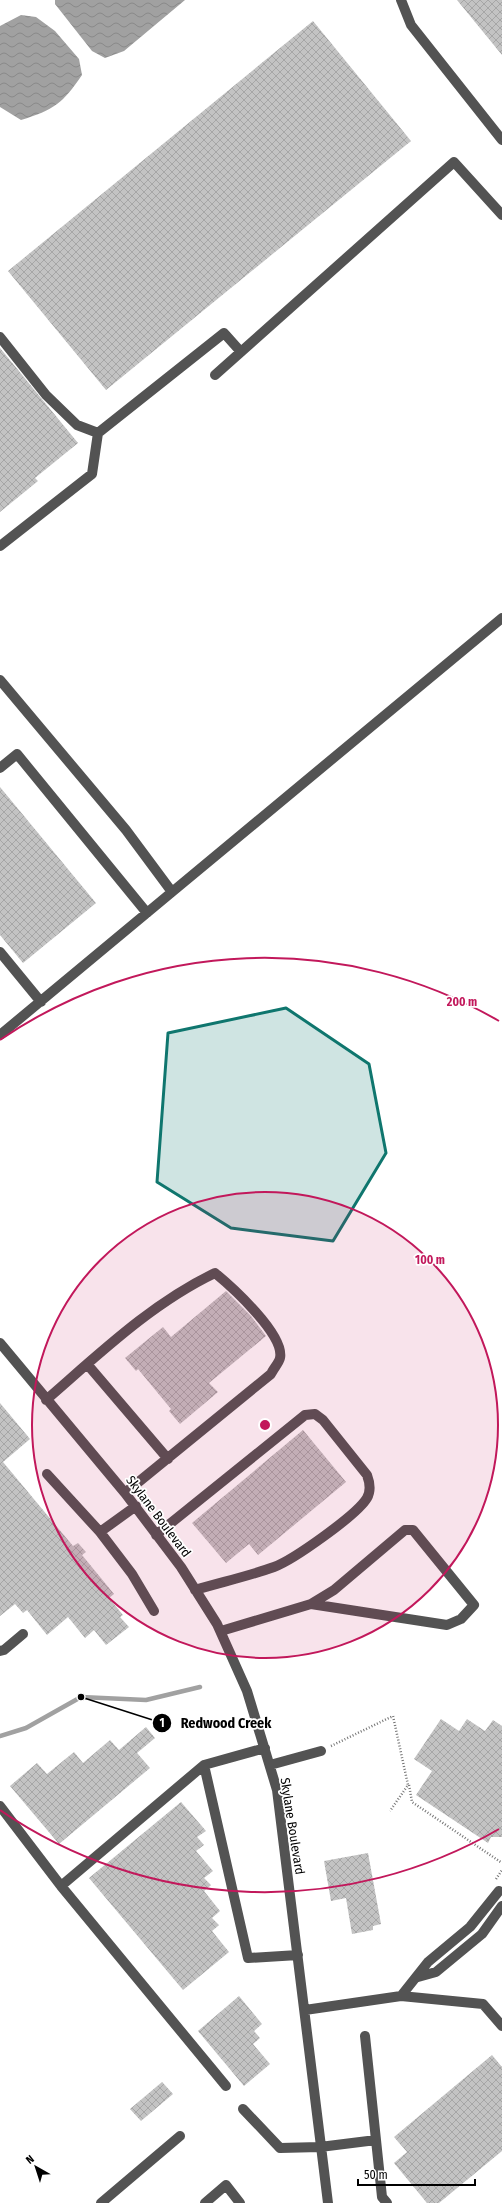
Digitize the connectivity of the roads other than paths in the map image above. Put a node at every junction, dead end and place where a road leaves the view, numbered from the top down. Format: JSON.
{"nodes":[{"id":1,"x":401,"y":0,"type":"edge"},
{"id":2,"x":502,"y":140,"type":"edge"},
{"id":3,"x":502,"y":215,"type":"edge"},
{"id":4,"x":0,"y":337,"type":"edge"},
{"id":5,"x":241,"y":352,"type":"junction"},
{"id":6,"x":215,"y":375,"type":"dead end"},
{"id":7,"x":98,"y":433,"type":"junction"},
{"id":8,"x":0,"y":546,"type":"edge"},
{"id":9,"x":502,"y":618,"type":"edge"},
{"id":10,"x":0,"y":680,"type":"edge"},
{"id":11,"x":0,"y":768,"type":"edge"},
{"id":12,"x":172,"y":892,"type":"junction"},
{"id":13,"x":147,"y":914,"type":"junction"},
{"id":14,"x":0,"y":952,"type":"edge"},
{"id":15,"x":41,"y":1002,"type":"junction"},
{"id":16,"x":0,"y":1035,"type":"edge"},
{"id":17,"x":0,"y":1343,"type":"edge"},
{"id":18,"x":87,"y":1364,"type":"junction"},
{"id":19,"x":46,"y":1400,"type":"junction"},
{"id":20,"x":168,"y":1459,"type":"junction"},
{"id":21,"x":47,"y":1474,"type":"dead end"},
{"id":22,"x":125,"y":1493,"type":"junction"},
{"id":23,"x":136,"y":1506,"type":"junction"},
{"id":24,"x":100,"y":1532,"type":"junction"},
{"id":25,"x":156,"y":1535,"type":"junction"},
{"id":26,"x":196,"y":1590,"type":"junction"},
{"id":27,"x":311,"y":1604,"type":"junction"},
{"id":28,"x":154,"y":1611,"type":"dead end"},
{"id":29,"x":221,"y":1631,"type":"junction"},
{"id":30,"x":23,"y":1634,"type":"dead end"},
{"id":31,"x":0,"y":1651,"type":"edge"},
{"id":32,"x":265,"y":1748,"type":"junction"},
{"id":33,"x":321,"y":1751,"type":"road end"},
{"id":34,"x":204,"y":1765,"type":"junction"},
{"id":35,"x":270,"y":1765,"type":"junction"},
{"id":36,"x":0,"y":1806,"type":"edge"},
{"id":37,"x":61,"y":1886,"type":"junction"},
{"id":38,"x":499,"y":1891,"type":"dead end"},
{"id":39,"x":502,"y":1906,"type":"edge"},
{"id":40,"x":298,"y":1955,"type":"junction"},
{"id":41,"x":418,"y":1977,"type":"junction"},
{"id":42,"x":401,"y":1996,"type":"junction"},
{"id":43,"x":305,"y":2010,"type":"junction"},
{"id":44,"x":502,"y":2026,"type":"edge"},
{"id":45,"x":365,"y":2036,"type":"dead end"},
{"id":46,"x":226,"y":2086,"type":"dead end"},
{"id":47,"x":243,"y":2109,"type":"dead end"},
{"id":48,"x":180,"y":2136,"type":"dead end"},
{"id":49,"x":376,"y":2140,"type":"junction"},
{"id":50,"x":320,"y":2147,"type":"junction"},
{"id":51,"x":101,"y":2203,"type":"edge"},
{"id":52,"x":205,"y":2203,"type":"edge"},
{"id":53,"x":240,"y":2203,"type":"edge"},
{"id":54,"x":328,"y":2203,"type":"edge"},
{"id":55,"x":387,"y":2203,"type":"edge"}],
"edges":[{"from":1,"to":2,"type":"street"},
{"from":3,"to":5,"type":"street"},
{"from":4,"to":7,"type":"street"},
{"from":5,"to":6,"type":"street"},
{"from":5,"to":7,"type":"street"},
{"from":7,"to":8,"type":"street"},
{"from":9,"to":12,"type":"street"},
{"from":10,"to":12,"type":"street"},
{"from":11,"to":13,"type":"street"},
{"from":12,"to":13,"type":"street"},
{"from":13,"to":15,"type":"street"},
{"from":14,"to":15,"type":"street"},
{"from":15,"to":16,"type":"street"},
{"from":17,"to":19,"type":"street","name":"Skylane Boulevard"},
{"from":18,"to":19,"type":"street"},
{"from":18,"to":20,"type":"street"},
{"from":18,"to":20,"type":"street"},
{"from":19,"to":22,"type":"street","name":"Skylane Boulevard"},
{"from":20,"to":22,"type":"street"},
{"from":21,"to":24,"type":"street"},
{"from":22,"to":23,"type":"street","name":"Skylane Boulevard"},
{"from":23,"to":24,"type":"street"},
{"from":23,"to":25,"type":"street","name":"Skylane Boulevard"},
{"from":24,"to":28,"type":"street"},
{"from":25,"to":26,"type":"street","name":"Skylane Boulevard"},
{"from":25,"to":26,"type":"street"},
{"from":26,"to":29,"type":"street","name":"Skylane Boulevard"},
{"from":27,"to":27,"type":"street"},
{"from":27,"to":29,"type":"street"},
{"from":29,"to":32,"type":"street","name":"Skylane Boulevard"},
{"from":30,"to":31,"type":"street"},
{"from":32,"to":34,"type":"street"},
{"from":32,"to":35,"type":"street","name":"Skylane Boulevard"},
{"from":33,"to":35,"type":"street"},
{"from":34,"to":37,"type":"street"},
{"from":34,"to":40,"type":"street"},
{"from":35,"to":40,"type":"street","name":"Skylane Boulevard"},
{"from":36,"to":37,"type":"street"},
{"from":37,"to":46,"type":"street"},
{"from":38,"to":41,"type":"street"},
{"from":39,"to":41,"type":"street"},
{"from":40,"to":43,"type":"street","name":"Skylane Boulevard"},
{"from":41,"to":42,"type":"street"},
{"from":42,"to":43,"type":"street"},
{"from":42,"to":44,"type":"street"},
{"from":43,"to":50,"type":"street","name":"Skylane Boulevard"},
{"from":45,"to":49,"type":"street"},
{"from":47,"to":50,"type":"street"},
{"from":48,"to":51,"type":"street"},
{"from":49,"to":50,"type":"street"},
{"from":49,"to":55,"type":"street"},
{"from":50,"to":54,"type":"street","name":"Skylane Boulevard"},
{"from":52,"to":53,"type":"street"}]}
